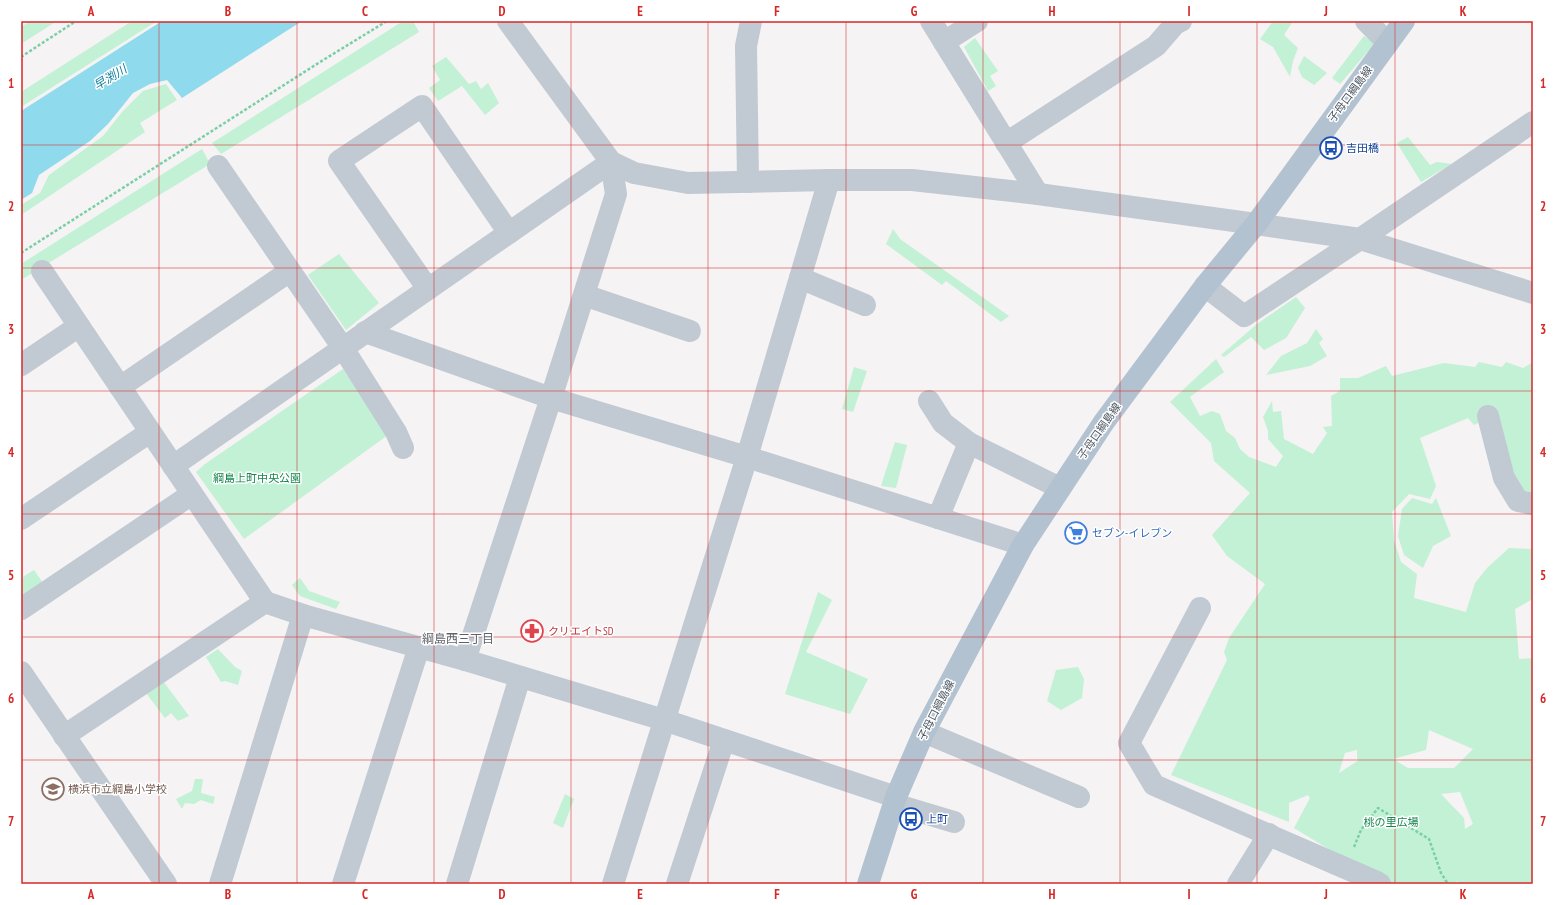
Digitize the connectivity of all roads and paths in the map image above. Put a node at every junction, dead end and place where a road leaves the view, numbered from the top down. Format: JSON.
{"nodes":[{"id":1,"x":76,"y":21,"type":"edge"},
{"id":2,"x":387,"y":21,"type":"edge"},
{"id":3,"x":508,"y":21,"type":"edge"},
{"id":4,"x":752,"y":21,"type":"edge"},
{"id":5,"x":931,"y":21,"type":"edge"},
{"id":6,"x":977,"y":21,"type":"edge"},
{"id":7,"x":1181,"y":21,"type":"edge"},
{"id":8,"x":1366,"y":21,"type":"edge"},
{"id":9,"x":1404,"y":21,"type":"edge"},
{"id":10,"x":944,"y":42,"type":"junction"},
{"id":11,"x":1388,"y":43,"type":"junction"},
{"id":12,"x":21,"y":57,"type":"edge"},
{"id":13,"x":1533,"y":122,"type":"edge"},
{"id":14,"x":1006,"y":143,"type":"junction"},
{"id":15,"x":611,"y":162,"type":"junction"},
{"id":16,"x":218,"y":166,"type":"dead end"},
{"id":17,"x":829,"y":180,"type":"junction"},
{"id":18,"x":748,"y":182,"type":"junction"},
{"id":19,"x":1038,"y":194,"type":"junction"},
{"id":20,"x":1256,"y":224,"type":"junction"},
{"id":21,"x":509,"y":233,"type":"junction"},
{"id":22,"x":1360,"y":239,"type":"junction"},
{"id":23,"x":21,"y":253,"type":"edge"},
{"id":24,"x":42,"y":270,"type":"dead end"},
{"id":25,"x":290,"y":271,"type":"junction"},
{"id":26,"x":800,"y":278,"type":"junction"},
{"id":27,"x":1205,"y":286,"type":"junction"},
{"id":28,"x":428,"y":289,"type":"junction"},
{"id":29,"x":1533,"y":294,"type":"edge"},
{"id":30,"x":584,"y":295,"type":"junction"},
{"id":31,"x":864,"y":305,"type":"dead end"},
{"id":32,"x":79,"y":326,"type":"junction"},
{"id":33,"x":690,"y":331,"type":"dead end"},
{"id":34,"x":365,"y":332,"type":"junction"},
{"id":35,"x":343,"y":348,"type":"junction"},
{"id":36,"x":21,"y":365,"type":"edge"},
{"id":37,"x":120,"y":387,"type":"junction"},
{"id":38,"x":551,"y":398,"type":"junction"},
{"id":39,"x":929,"y":401,"type":"dead end"},
{"id":40,"x":1488,"y":416,"type":"dead end"},
{"id":41,"x":150,"y":432,"type":"junction"},
{"id":42,"x":968,"y":443,"type":"junction"},
{"id":43,"x":403,"y":448,"type":"dead end"},
{"id":44,"x":747,"y":457,"type":"junction"},
{"id":45,"x":173,"y":466,"type":"junction"},
{"id":46,"x":1060,"y":488,"type":"junction"},
{"id":47,"x":192,"y":494,"type":"junction"},
{"id":48,"x":1533,"y":504,"type":"edge"},
{"id":49,"x":938,"y":518,"type":"junction"},
{"id":50,"x":21,"y":519,"type":"edge"},
{"id":51,"x":1023,"y":545,"type":"junction"},
{"id":52,"x":265,"y":602,"type":"junction"},
{"id":53,"x":1200,"y":608,"type":"dead end"},
{"id":54,"x":21,"y":609,"type":"edge"},
{"id":55,"x":303,"y":615,"type":"junction"},
{"id":56,"x":419,"y":647,"type":"junction"},
{"id":57,"x":464,"y":660,"type":"junction"},
{"id":58,"x":21,"y":672,"type":"edge"},
{"id":59,"x":520,"y":677,"type":"junction"},
{"id":60,"x":664,"y":720,"type":"junction"},
{"id":61,"x":924,"y":732,"type":"junction"},
{"id":62,"x":64,"y":736,"type":"junction"},
{"id":63,"x":724,"y":740,"type":"junction"},
{"id":64,"x":1079,"y":797,"type":"dead end"},
{"id":65,"x":895,"y":800,"type":"junction"},
{"id":66,"x":954,"y":822,"type":"dead end"},
{"id":67,"x":1269,"y":834,"type":"junction"},
{"id":68,"x":1346,"y":868,"type":"junction"},
{"id":69,"x":1376,"y":883,"type":"edge"},
{"id":70,"x":166,"y":884,"type":"edge"},
{"id":71,"x":220,"y":884,"type":"edge"},
{"id":72,"x":343,"y":884,"type":"edge"},
{"id":73,"x":457,"y":884,"type":"edge"},
{"id":74,"x":613,"y":884,"type":"edge"},
{"id":75,"x":677,"y":884,"type":"edge"},
{"id":76,"x":868,"y":884,"type":"edge"},
{"id":77,"x":1238,"y":884,"type":"edge"},
{"id":78,"x":1448,"y":884,"type":"edge"}],
"edges":[{"from":1,"to":12,"type":"path"},
{"from":2,"to":23,"type":"path"},
{"from":3,"to":15,"type":"street"},
{"from":4,"to":18,"type":"street"},
{"from":5,"to":10,"type":"street"},
{"from":6,"to":10,"type":"street"},
{"from":7,"to":14,"type":"street"},
{"from":8,"to":11,"type":"street"},
{"from":9,"to":11,"type":"main road","name":"子母口綱島線"},
{"from":10,"to":14,"type":"street"},
{"from":11,"to":20,"type":"main road","name":"子母口綱島線"},
{"from":13,"to":22,"type":"street"},
{"from":14,"to":19,"type":"street"},
{"from":15,"to":18,"type":"street"},
{"from":15,"to":21,"type":"street"},
{"from":15,"to":30,"type":"street"},
{"from":16,"to":25,"type":"street"},
{"from":17,"to":18,"type":"street"},
{"from":17,"to":19,"type":"street"},
{"from":17,"to":26,"type":"street"},
{"from":19,"to":20,"type":"street"},
{"from":20,"to":22,"type":"street"},
{"from":20,"to":27,"type":"main road","name":"子母口綱島線"},
{"from":21,"to":28,"type":"street"},
{"from":21,"to":28,"type":"street"},
{"from":22,"to":27,"type":"street"},
{"from":22,"to":29,"type":"street"},
{"from":24,"to":32,"type":"street"},
{"from":25,"to":35,"type":"street"},
{"from":25,"to":37,"type":"street"},
{"from":26,"to":31,"type":"street"},
{"from":26,"to":44,"type":"street"},
{"from":27,"to":46,"type":"main road","name":"子母口綱島線"},
{"from":28,"to":34,"type":"street"},
{"from":30,"to":33,"type":"street"},
{"from":30,"to":38,"type":"street"},
{"from":32,"to":36,"type":"street"},
{"from":32,"to":37,"type":"street"},
{"from":34,"to":35,"type":"street"},
{"from":34,"to":38,"type":"street"},
{"from":35,"to":43,"type":"street"},
{"from":35,"to":45,"type":"street"},
{"from":37,"to":41,"type":"street"},
{"from":38,"to":44,"type":"street"},
{"from":38,"to":57,"type":"street"},
{"from":39,"to":42,"type":"street"},
{"from":40,"to":48,"type":"street"},
{"from":41,"to":45,"type":"street"},
{"from":41,"to":50,"type":"street"},
{"from":42,"to":46,"type":"street"},
{"from":42,"to":49,"type":"street"},
{"from":44,"to":49,"type":"street"},
{"from":44,"to":60,"type":"street"},
{"from":45,"to":47,"type":"street"},
{"from":46,"to":51,"type":"main road","name":"子母口綱島線"},
{"from":47,"to":52,"type":"street"},
{"from":47,"to":54,"type":"street"},
{"from":49,"to":51,"type":"street"},
{"from":51,"to":61,"type":"main road","name":"子母口綱島線"},
{"from":52,"to":55,"type":"street"},
{"from":52,"to":62,"type":"street"},
{"from":53,"to":67,"type":"street"},
{"from":55,"to":56,"type":"street"},
{"from":55,"to":71,"type":"street"},
{"from":56,"to":57,"type":"street"},
{"from":56,"to":72,"type":"street"},
{"from":57,"to":59,"type":"street"},
{"from":58,"to":62,"type":"street"},
{"from":59,"to":60,"type":"street"},
{"from":59,"to":73,"type":"street"},
{"from":60,"to":63,"type":"street"},
{"from":60,"to":74,"type":"street"},
{"from":61,"to":64,"type":"street"},
{"from":61,"to":65,"type":"main road","name":"子母口綱島線"},
{"from":62,"to":70,"type":"street"},
{"from":63,"to":65,"type":"street"},
{"from":63,"to":75,"type":"street"},
{"from":65,"to":66,"type":"street"},
{"from":65,"to":76,"type":"main road","name":"子母口綱島線"},
{"from":67,"to":68,"type":"street"},
{"from":67,"to":77,"type":"street"},
{"from":68,"to":69,"type":"street"},
{"from":68,"to":78,"type":"path"}]}
